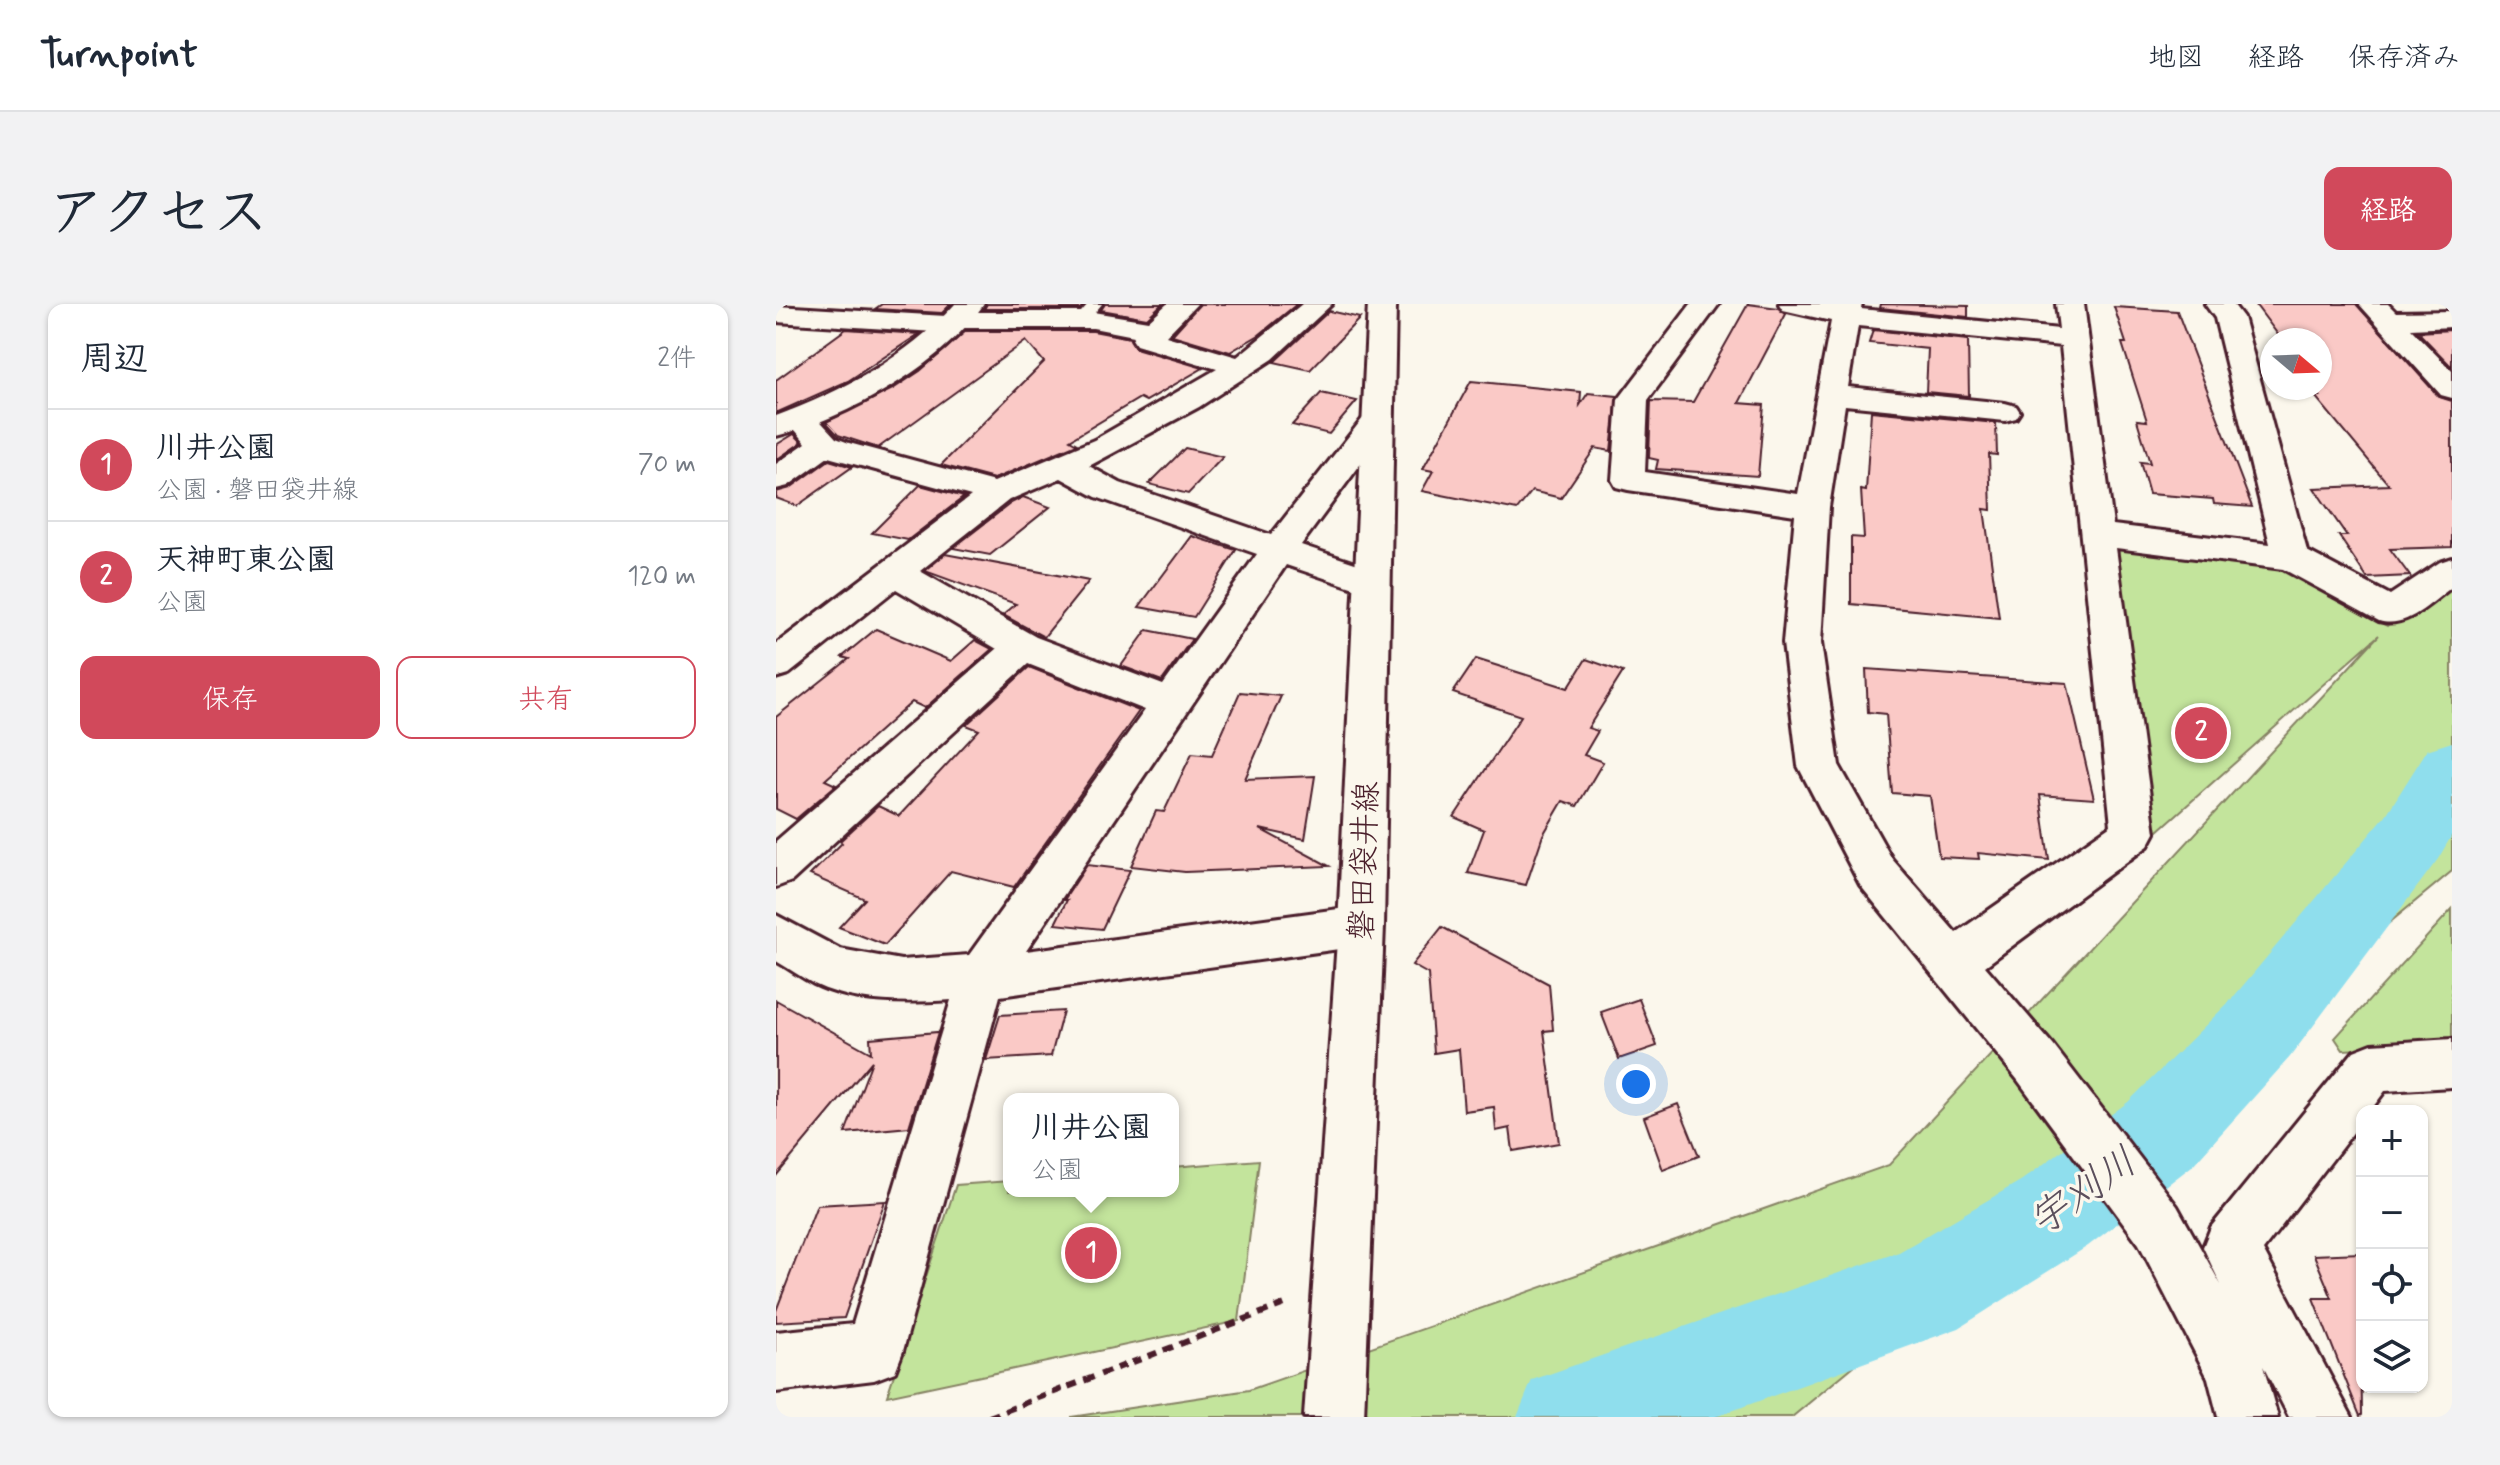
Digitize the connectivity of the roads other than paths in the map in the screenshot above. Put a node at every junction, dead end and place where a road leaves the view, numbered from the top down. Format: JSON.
{"nodes":[{"id":1,"x":1183,"y":304,"type":"edge"},
{"id":2,"x":1318,"y":304,"type":"edge"},
{"id":3,"x":1382,"y":304,"type":"edge"},
{"id":4,"x":1705,"y":304,"type":"edge"},
{"id":5,"x":1793,"y":304,"type":"edge"},
{"id":6,"x":2219,"y":304,"type":"edge"},
{"id":7,"x":1846,"y":310,"type":"edge"},
{"id":8,"x":1088,"y":312,"type":"edge"},
{"id":9,"x":2381,"y":313,"type":"edge"},
{"id":10,"x":776,"y":314,"type":"edge"},
{"id":11,"x":959,"y":317,"type":"edge"},
{"id":12,"x":2452,"y":319,"type":"edge"},
{"id":13,"x":2072,"y":322,"type":"edge"},
{"id":14,"x":1155,"y":331,"type":"junction"},
{"id":15,"x":1240,"y":367,"type":"junction"},
{"id":16,"x":2452,"y":389,"type":"edge"},
{"id":17,"x":1830,"y":394,"type":"junction"},
{"id":18,"x":2005,"y":412,"type":"dead end"},
{"id":19,"x":1378,"y":420,"type":"junction"},
{"id":20,"x":788,"y":423,"type":"edge"},
{"id":21,"x":825,"y":445,"type":"junction"},
{"id":22,"x":1063,"y":465,"type":"junction"},
{"id":23,"x":776,"y":479,"type":"edge"},
{"id":24,"x":997,"y":493,"type":"junction"},
{"id":25,"x":1812,"y":507,"type":"junction"},
{"id":26,"x":2098,"y":534,"type":"junction"},
{"id":27,"x":1278,"y":550,"type":"junction"},
{"id":28,"x":2291,"y":558,"type":"junction"},
{"id":29,"x":2452,"y":570,"type":"edge"},
{"id":30,"x":896,"y":573,"type":"junction"},
{"id":31,"x":1372,"y":582,"type":"junction"},
{"id":32,"x":1023,"y":647,"type":"junction"},
{"id":33,"x":776,"y":664,"type":"edge"},
{"id":34,"x":1170,"y":704,"type":"junction"},
{"id":35,"x":776,"y":868,"type":"edge"},
{"id":36,"x":1361,"y":926,"type":"junction"},
{"id":37,"x":776,"y":936,"type":"edge"},
{"id":38,"x":1952,"y":963,"type":"junction"},
{"id":39,"x":982,"y":976,"type":"junction"},
{"id":40,"x":2452,"y":1063,"type":"edge"},
{"id":41,"x":776,"y":1362,"type":"edge"},
{"id":42,"x":2241,"y":1394,"type":"edge"},
{"id":43,"x":1334,"y":1417,"type":"edge"},
{"id":44,"x":2322,"y":1417,"type":"edge"}],
"edges":[{"from":1,"to":14,"type":"street"},
{"from":2,"to":15,"type":"street"},
{"from":3,"to":19,"type":"street","name":"磐田袋井線"},
{"from":4,"to":25,"type":"street"},
{"from":5,"to":7,"type":"street"},
{"from":6,"to":28,"type":"street"},
{"from":7,"to":13,"type":"street"},
{"from":7,"to":17,"type":"street"},
{"from":8,"to":11,"type":"street"},
{"from":8,"to":14,"type":"street"},
{"from":9,"to":12,"type":"street"},
{"from":9,"to":16,"type":"street"},
{"from":10,"to":11,"type":"street"},
{"from":11,"to":20,"type":"street"},
{"from":13,"to":26,"type":"street"},
{"from":14,"to":15,"type":"street"},
{"from":15,"to":22,"type":"street"},
{"from":17,"to":18,"type":"street"},
{"from":17,"to":25,"type":"street"},
{"from":19,"to":27,"type":"street"},
{"from":19,"to":31,"type":"street","name":"磐田袋井線"},
{"from":20,"to":21,"type":"street"},
{"from":21,"to":23,"type":"street"},
{"from":21,"to":24,"type":"street"},
{"from":22,"to":24,"type":"street"},
{"from":22,"to":27,"type":"street"},
{"from":24,"to":30,"type":"street"},
{"from":25,"to":38,"type":"street"},
{"from":26,"to":28,"type":"street"},
{"from":26,"to":38,"type":"street"},
{"from":27,"to":31,"type":"street"},
{"from":27,"to":34,"type":"street"},
{"from":28,"to":29,"type":"street"},
{"from":30,"to":32,"type":"street"},
{"from":30,"to":33,"type":"street"},
{"from":31,"to":36,"type":"street","name":"磐田袋井線"},
{"from":32,"to":34,"type":"street"},
{"from":32,"to":35,"type":"street"},
{"from":34,"to":39,"type":"street"},
{"from":36,"to":39,"type":"street"},
{"from":36,"to":43,"type":"street","name":"磐田袋井線"},
{"from":37,"to":39,"type":"street"},
{"from":38,"to":42,"type":"street"},
{"from":39,"to":41,"type":"street"},
{"from":40,"to":44,"type":"street"}]}
